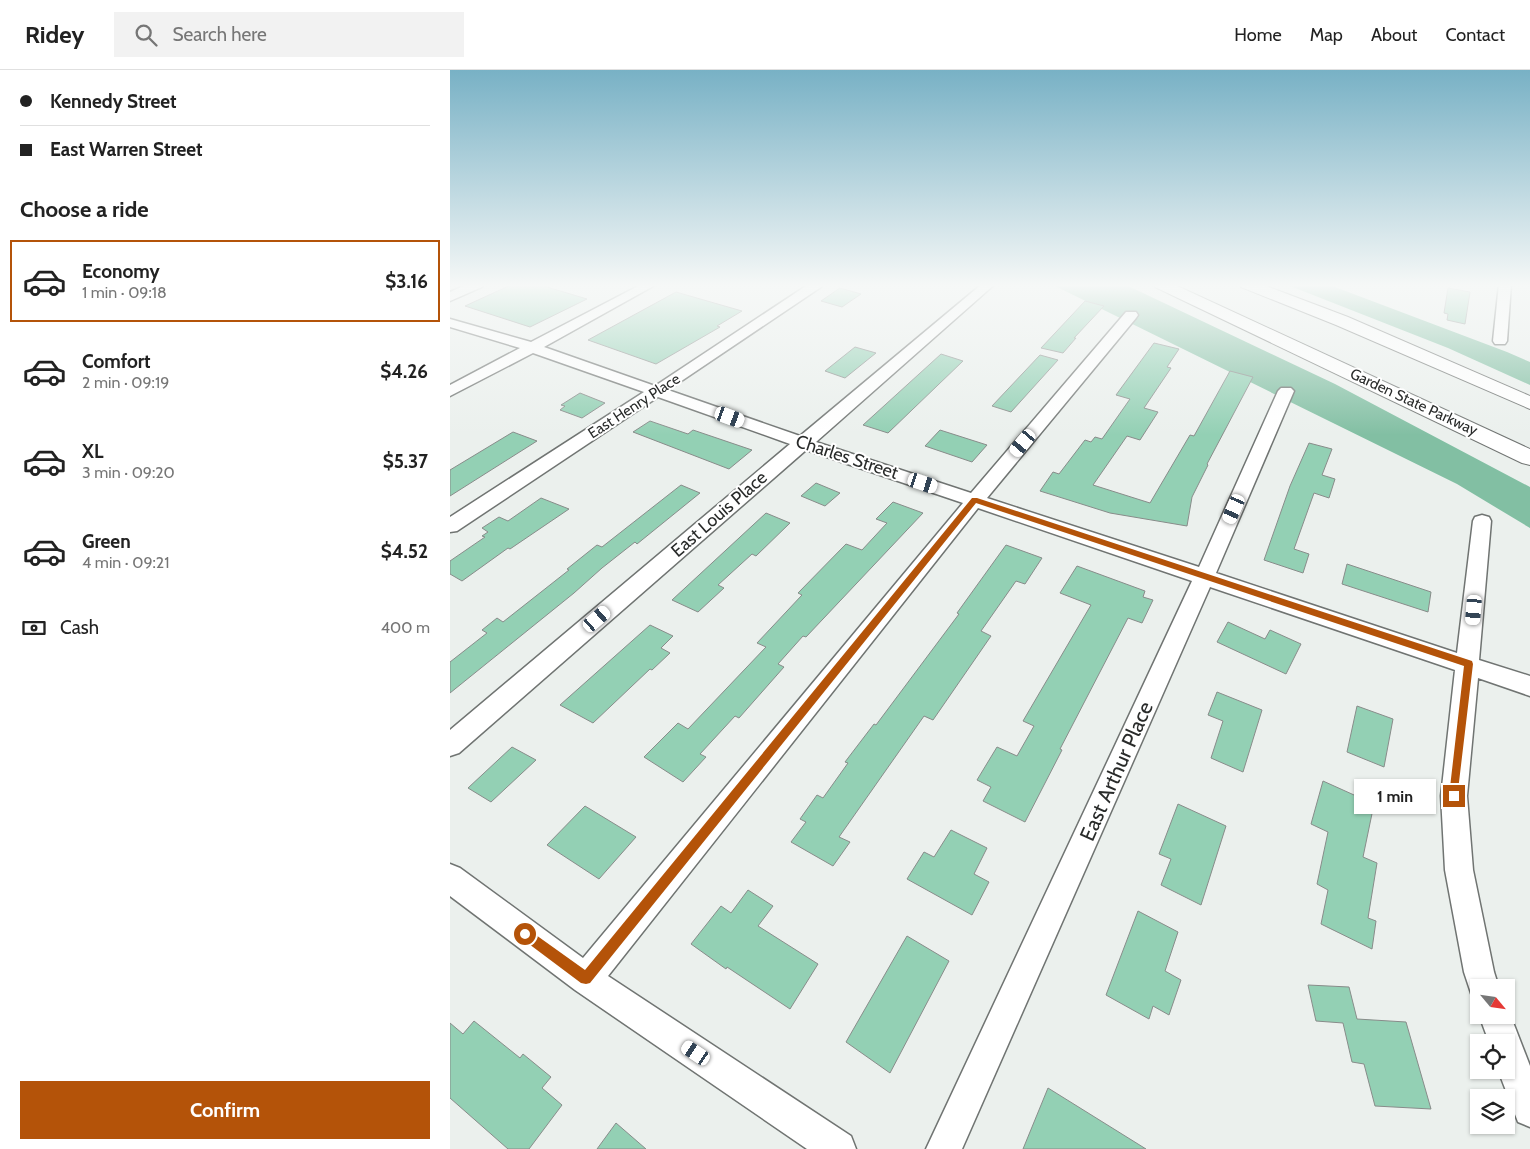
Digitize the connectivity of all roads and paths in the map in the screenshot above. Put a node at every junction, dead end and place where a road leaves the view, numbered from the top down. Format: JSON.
{"nodes":[{"id":1,"x":489,"y":334,"type":"edge"},
{"id":2,"x":556,"y":334,"type":"edge"},
{"id":3,"x":742,"y":334,"type":"edge"},
{"id":4,"x":930,"y":334,"type":"edge"},
{"id":5,"x":1115,"y":334,"type":"edge"},
{"id":6,"x":1268,"y":334,"type":"edge"},
{"id":7,"x":1372,"y":334,"type":"edge"},
{"id":8,"x":1501,"y":334,"type":"edge"},
{"id":9,"x":1500,"y":341,"type":"dead end"},
{"id":10,"x":532,"y":347,"type":"junction"},
{"id":11,"x":450,"y":391,"type":"edge"},
{"id":12,"x":657,"y":391,"type":"junction"},
{"id":13,"x":1286,"y":391,"type":"dead end"},
{"id":14,"x":1530,"y":404,"type":"edge"},
{"id":15,"x":803,"y":443,"type":"junction"},
{"id":16,"x":1530,"y":458,"type":"edge"},
{"id":17,"x":975,"y":500,"type":"junction"},
{"id":18,"x":1482,"y":521,"type":"dead end"},
{"id":19,"x":450,"y":526,"type":"edge"},
{"id":20,"x":1205,"y":576,"type":"junction"},
{"id":21,"x":1469,"y":664,"type":"junction"},
{"id":22,"x":1530,"y":686,"type":"edge"},
{"id":23,"x":450,"y":745,"type":"edge"},
{"id":24,"x":450,"y":878,"type":"edge"},
{"id":25,"x":586,"y":978,"type":"junction"},
{"id":26,"x":1481,"y":979,"type":"edge"},
{"id":27,"x":1515,"y":1070,"type":"edge"},
{"id":28,"x":1530,"y":1110,"type":"edge"},
{"id":29,"x":838,"y":1149,"type":"edge"},
{"id":30,"x":944,"y":1149,"type":"edge"}],
"edges":[{"from":1,"to":10,"type":"street","name":"Charles Street"},
{"from":2,"to":10,"type":"street"},
{"from":3,"to":12,"type":"street","name":"East Henry Place"},
{"from":4,"to":15,"type":"street","name":"East Louis Place"},
{"from":5,"to":17,"type":"street"},
{"from":6,"to":16,"type":"highway","name":"Garden State Parkway"},
{"from":7,"to":14,"type":"highway"},
{"from":8,"to":9,"type":"street"},
{"from":10,"to":11,"type":"street"},
{"from":10,"to":12,"type":"street","name":"Charles Street"},
{"from":12,"to":15,"type":"street","name":"Charles Street"},
{"from":12,"to":19,"type":"street","name":"East Henry Place"},
{"from":13,"to":20,"type":"street","name":"East Arthur Place"},
{"from":15,"to":17,"type":"street","name":"Charles Street"},
{"from":15,"to":23,"type":"street","name":"East Louis Place"},
{"from":17,"to":20,"type":"street","name":"Charles Street"},
{"from":17,"to":25,"type":"street"},
{"from":18,"to":21,"type":"street"},
{"from":20,"to":21,"type":"street","name":"Charles Street"},
{"from":20,"to":30,"type":"street","name":"East Arthur Place"},
{"from":21,"to":22,"type":"street","name":"Charles Street"},
{"from":21,"to":26,"type":"street"},
{"from":24,"to":25,"type":"street"},
{"from":25,"to":29,"type":"street"},
{"from":27,"to":28,"type":"street"}]}
